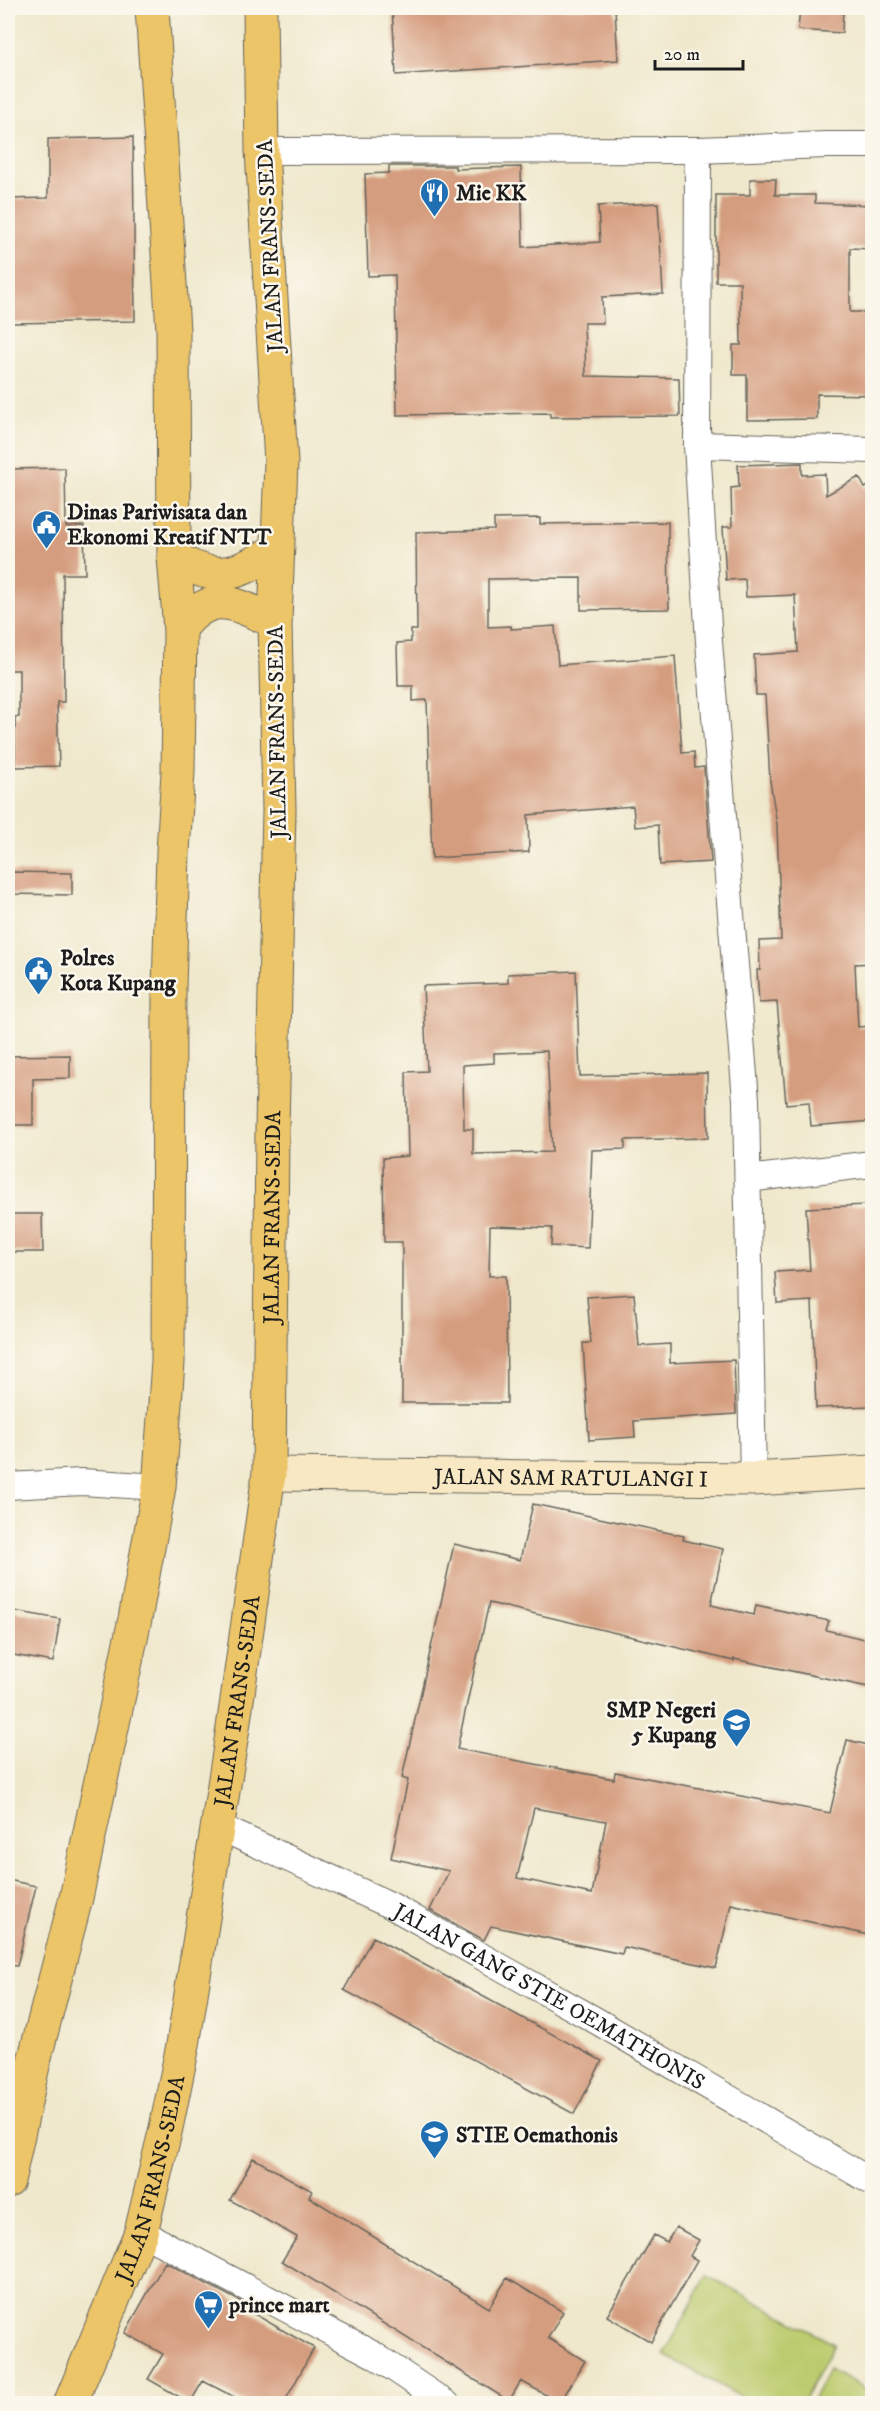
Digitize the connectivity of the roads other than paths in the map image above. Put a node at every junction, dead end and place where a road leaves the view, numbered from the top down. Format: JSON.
{"nodes":[{"id":1,"x":152,"y":8,"type":"edge"},
{"id":2,"x":260,"y":8,"type":"edge"},
{"id":3,"x":873,"y":145,"type":"edge"},
{"id":4,"x":698,"y":150,"type":"junction"},
{"id":5,"x":262,"y":151,"type":"junction"},
{"id":6,"x":697,"y":445,"type":"junction"},
{"id":7,"x":873,"y":450,"type":"edge"},
{"id":8,"x":276,"y":549,"type":"junction"},
{"id":9,"x":174,"y":557,"type":"junction"},
{"id":10,"x":275,"y":622,"type":"junction"},
{"id":11,"x":180,"y":629,"type":"junction"},
{"id":12,"x":873,"y":1164,"type":"edge"},
{"id":13,"x":748,"y":1179,"type":"junction"},
{"id":14,"x":873,"y":1472,"type":"edge"},
{"id":15,"x":269,"y":1474,"type":"junction"},
{"id":16,"x":753,"y":1479,"type":"junction"},
{"id":17,"x":8,"y":1486,"type":"edge"},
{"id":18,"x":159,"y":1487,"type":"junction"},
{"id":19,"x":217,"y":1826,"type":"junction"},
{"id":20,"x":8,"y":2181,"type":"edge"},
{"id":21,"x":873,"y":2182,"type":"edge"},
{"id":22,"x":141,"y":2232,"type":"junction"},
{"id":23,"x":418,"y":2396,"type":"edge"},
{"id":24,"x":70,"y":2403,"type":"edge"},
{"id":25,"x":447,"y":2403,"type":"edge"}],
"edges":[{"from":1,"to":9,"type":"main road"},
{"from":2,"to":5,"type":"main road","name":"JALAN FRANS-SEDA"},
{"from":3,"to":4,"type":"street"},
{"from":4,"to":5,"type":"street"},
{"from":4,"to":6,"type":"street"},
{"from":5,"to":8,"type":"main road","name":"JALAN FRANS-SEDA"},
{"from":6,"to":7,"type":"street"},
{"from":6,"to":13,"type":"street"},
{"from":8,"to":9,"type":"main road"},
{"from":8,"to":10,"type":"main road","name":"JALAN FRANS-SEDA"},
{"from":9,"to":11,"type":"main road"},
{"from":10,"to":11,"type":"main road"},
{"from":10,"to":15,"type":"main road","name":"JALAN FRANS-SEDA"},
{"from":11,"to":18,"type":"main road"},
{"from":12,"to":13,"type":"street"},
{"from":13,"to":16,"type":"street"},
{"from":14,"to":16,"type":"main road","name":"JALAN SAM RATULANGI I"},
{"from":15,"to":16,"type":"main road","name":"JALAN SAM RATULANGI I"},
{"from":15,"to":19,"type":"main road","name":"JALAN FRANS-SEDA"},
{"from":17,"to":18,"type":"street"},
{"from":18,"to":20,"type":"main road"},
{"from":19,"to":21,"type":"street","name":"JALAN GANG STIE OEMATHONIS"},
{"from":19,"to":22,"type":"main road","name":"JALAN FRANS-SEDA"},
{"from":22,"to":23,"type":"street"},
{"from":22,"to":24,"type":"main road","name":"JALAN FRANS-SEDA"},
{"from":23,"to":25,"type":"street"}]}
